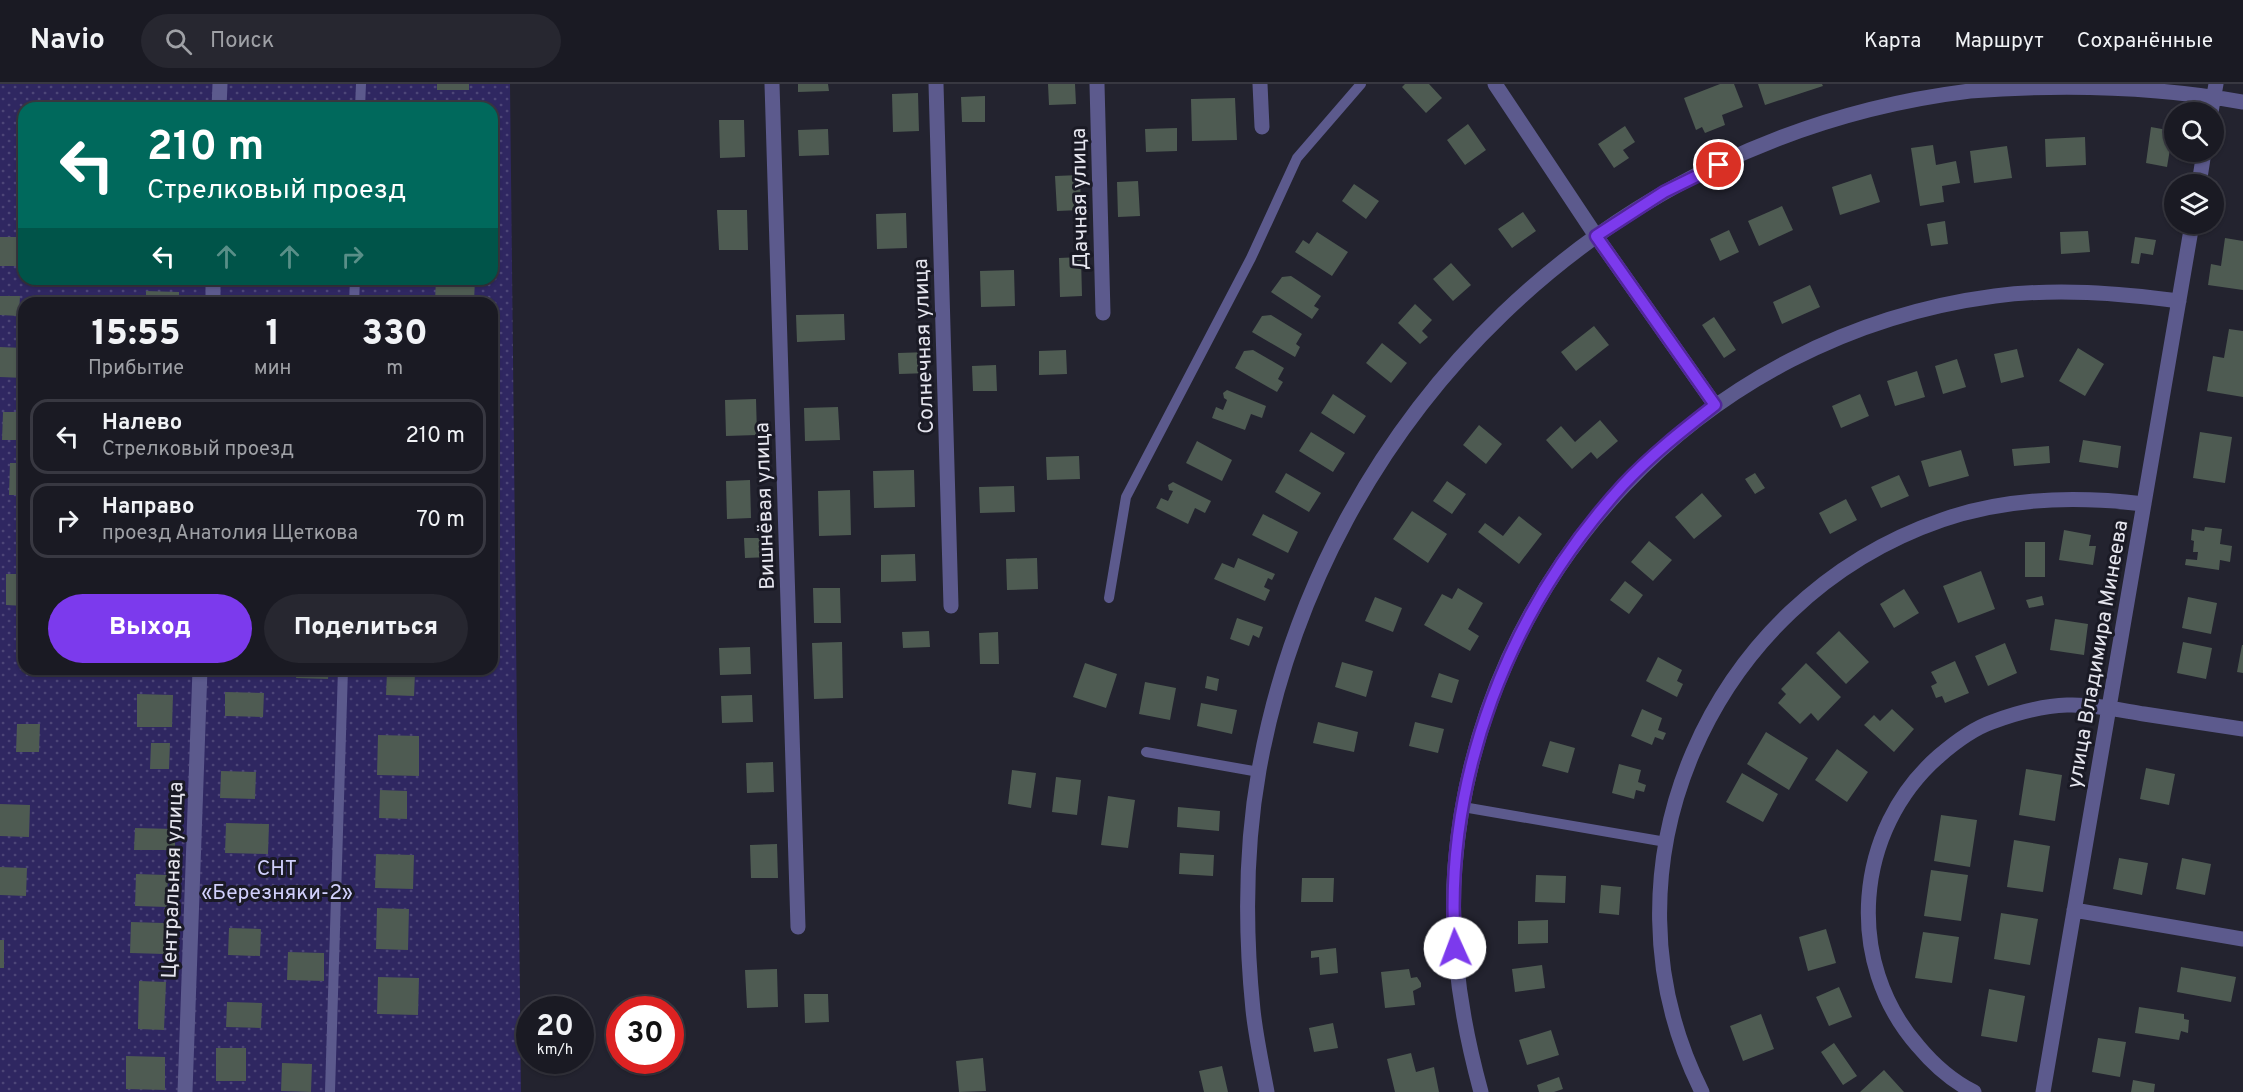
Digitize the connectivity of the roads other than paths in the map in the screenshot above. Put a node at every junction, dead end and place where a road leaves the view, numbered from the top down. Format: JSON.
{"nodes":[{"id":1,"x":220,"y":84,"type":"edge"},
{"id":2,"x":361,"y":84,"type":"edge"},
{"id":3,"x":772,"y":84,"type":"edge"},
{"id":4,"x":936,"y":84,"type":"edge"},
{"id":5,"x":1097,"y":84,"type":"edge"},
{"id":6,"x":1260,"y":84,"type":"edge"},
{"id":7,"x":1361,"y":84,"type":"edge"},
{"id":8,"x":1495,"y":84,"type":"edge"},
{"id":9,"x":2215,"y":90,"type":"edge"},
{"id":10,"x":219,"y":102,"type":"edge"},
{"id":11,"x":360,"y":102,"type":"edge"},
{"id":12,"x":2243,"y":102,"type":"edge"},
{"id":13,"x":1262,"y":127,"type":"dead end"},
{"id":14,"x":2190,"y":234,"type":"edge"},
{"id":15,"x":1596,"y":236,"type":"junction"},
{"id":16,"x":2179,"y":301,"type":"junction"},
{"id":17,"x":1103,"y":314,"type":"dead end"},
{"id":18,"x":1715,"y":405,"type":"junction"},
{"id":19,"x":2144,"y":504,"type":"junction"},
{"id":20,"x":1108,"y":598,"type":"dead end"},
{"id":21,"x":951,"y":606,"type":"dead end"},
{"id":22,"x":200,"y":675,"type":"edge"},
{"id":23,"x":343,"y":675,"type":"edge"},
{"id":24,"x":2109,"y":708,"type":"junction"},
{"id":25,"x":2243,"y":729,"type":"edge"},
{"id":26,"x":1146,"y":752,"type":"dead end"},
{"id":27,"x":1259,"y":772,"type":"junction"},
{"id":28,"x":1462,"y":807,"type":"junction"},
{"id":29,"x":1666,"y":842,"type":"junction"},
{"id":30,"x":2074,"y":910,"type":"junction"},
{"id":31,"x":798,"y":927,"type":"dead end"},
{"id":32,"x":2243,"y":939,"type":"edge"},
{"id":33,"x":185,"y":1092,"type":"edge"},
{"id":34,"x":330,"y":1092,"type":"edge"},
{"id":35,"x":1267,"y":1092,"type":"edge"},
{"id":36,"x":1481,"y":1092,"type":"edge"},
{"id":37,"x":1702,"y":1092,"type":"edge"},
{"id":38,"x":1974,"y":1092,"type":"edge"},
{"id":39,"x":2043,"y":1092,"type":"edge"}],
"edges":[{"from":1,"to":10,"type":"street"},
{"from":2,"to":11,"type":"lane"},
{"from":3,"to":31,"type":"street","name":"Вишнёвая улица"},
{"from":4,"to":21,"type":"street","name":"Солнечная улица"},
{"from":5,"to":17,"type":"street","name":"Дачная улица"},
{"from":6,"to":13,"type":"street"},
{"from":7,"to":20,"type":"lane"},
{"from":8,"to":15,"type":"street"},
{"from":9,"to":12,"type":"street"},
{"from":9,"to":15,"type":"street"},
{"from":14,"to":16,"type":"street","name":"улица Владимира Минеева"},
{"from":15,"to":18,"type":"street"},
{"from":15,"to":27,"type":"street"},
{"from":16,"to":18,"type":"street"},
{"from":16,"to":19,"type":"street","name":"улица Владимира Минеева"},
{"from":18,"to":28,"type":"street"},
{"from":19,"to":24,"type":"street","name":"улица Владимира Минеева"},
{"from":19,"to":29,"type":"street"},
{"from":22,"to":33,"type":"street","name":"Центральная улица"},
{"from":23,"to":34,"type":"lane"},
{"from":24,"to":25,"type":"street"},
{"from":24,"to":30,"type":"street","name":"улица Владимира Минеева"},
{"from":24,"to":38,"type":"street"},
{"from":26,"to":27,"type":"lane"},
{"from":27,"to":35,"type":"street"},
{"from":28,"to":29,"type":"lane"},
{"from":28,"to":36,"type":"street"},
{"from":29,"to":37,"type":"street"},
{"from":30,"to":32,"type":"street"},
{"from":30,"to":39,"type":"street","name":"улица Владимира Минеева"}]}
